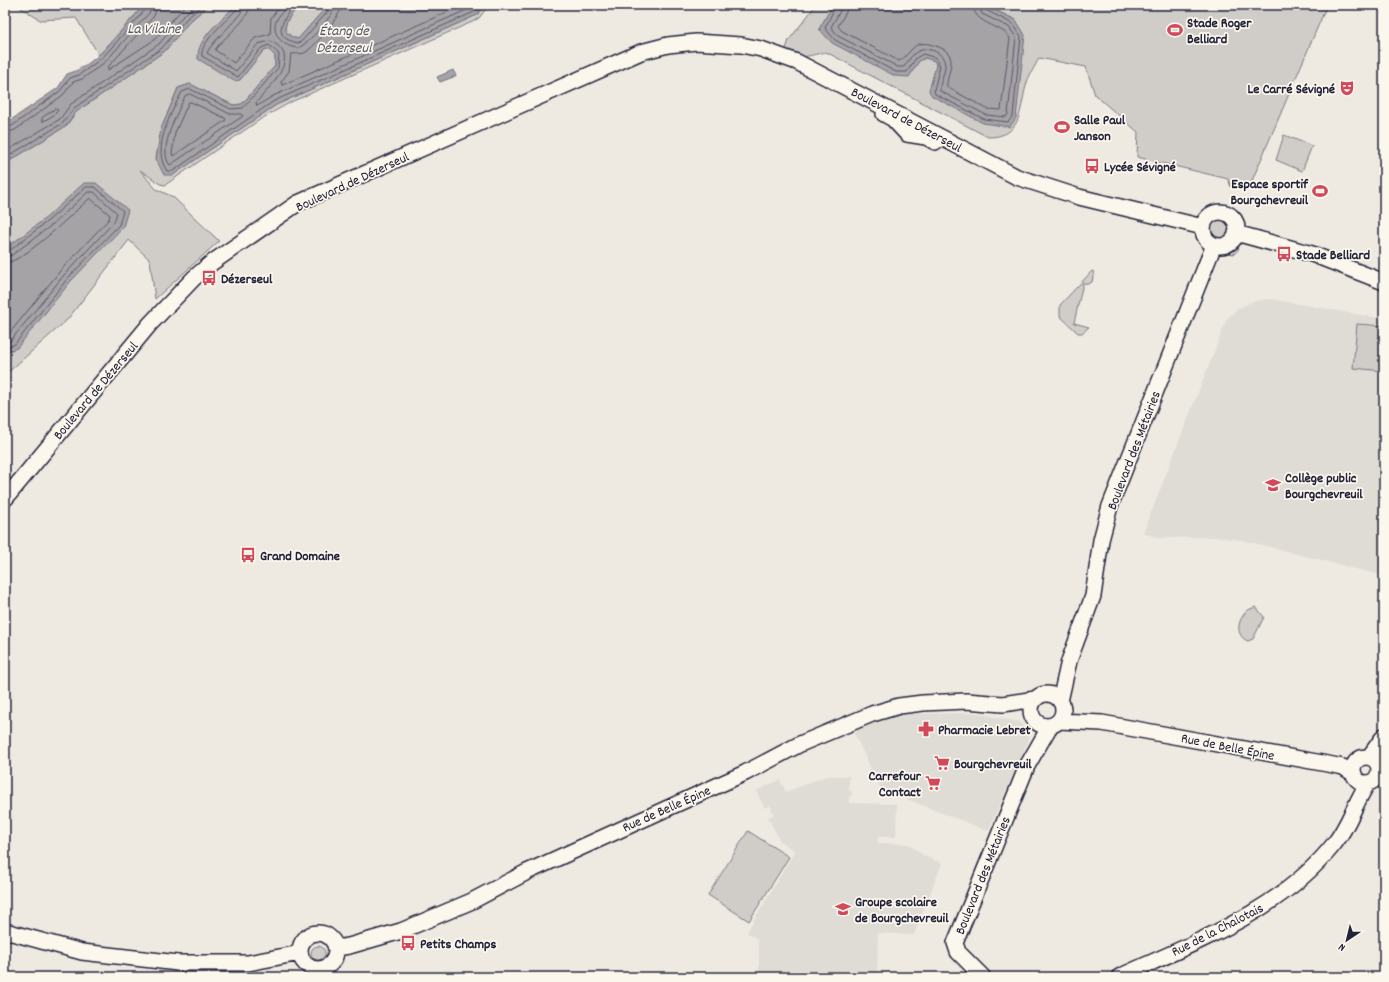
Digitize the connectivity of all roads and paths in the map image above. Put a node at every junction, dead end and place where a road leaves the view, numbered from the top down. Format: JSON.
{"nodes":[{"id":1,"x":1203,"y":227,"type":"junction"},
{"id":2,"x":1236,"y":233,"type":"junction"},
{"id":3,"x":1214,"y":245,"type":"junction"},
{"id":4,"x":1384,"y":282,"type":"edge"},
{"id":5,"x":5,"y":499,"type":"edge"},
{"id":6,"x":1069,"y":661,"type":"junction"},
{"id":7,"x":1041,"y":697,"type":"junction"},
{"id":8,"x":1061,"y":703,"type":"junction"},
{"id":9,"x":1003,"y":704,"type":"junction"},
{"id":10,"x":1034,"y":720,"type":"junction"},
{"id":11,"x":1102,"y":722,"type":"junction"},
{"id":12,"x":1055,"y":724,"type":"junction"},
{"id":13,"x":1384,"y":736,"type":"edge"},
{"id":14,"x":1377,"y":757,"type":"edge"},
{"id":15,"x":1027,"y":766,"type":"junction"},
{"id":16,"x":1359,"y":778,"type":"junction"},
{"id":17,"x":5,"y":931,"type":"edge"},
{"id":18,"x":336,"y":948,"type":"junction"},
{"id":19,"x":300,"y":953,"type":"junction"},
{"id":20,"x":983,"y":977,"type":"edge"},
{"id":21,"x":1119,"y":977,"type":"edge"}],
"edges":[{"from":1,"to":2,"type":"street"},
{"from":1,"to":3,"type":"street"},
{"from":1,"to":5,"type":"street","name":"Boulevard de Dézerseul"},
{"from":2,"to":3,"type":"street"},
{"from":2,"to":4,"type":"street"},
{"from":3,"to":6,"type":"street","name":"Boulevard des Métairies"},
{"from":6,"to":7,"type":"street","name":"Boulevard des Métairies"},
{"from":6,"to":8,"type":"street","name":"Boulevard des Métairies"},
{"from":7,"to":8,"type":"street"},
{"from":7,"to":9,"type":"street","name":"Rue de Belle Épine"},
{"from":7,"to":10,"type":"street"},
{"from":8,"to":11,"type":"street","name":"Rue de Belle Épine"},
{"from":8,"to":12,"type":"street"},
{"from":9,"to":10,"type":"street","name":"Rue de Belle Épine"},
{"from":9,"to":18,"type":"street","name":"Rue de Belle Épine"},
{"from":10,"to":12,"type":"street"},
{"from":10,"to":15,"type":"street","name":"Boulevard des Métairies"},
{"from":11,"to":12,"type":"street","name":"Rue de Belle Épine"},
{"from":11,"to":16,"type":"street","name":"Rue de Belle Épine"},
{"from":12,"to":15,"type":"street","name":"Boulevard des Métairies"},
{"from":13,"to":14,"type":"street"},
{"from":14,"to":16,"type":"street"},
{"from":14,"to":16,"type":"street"},
{"from":15,"to":20,"type":"street","name":"Boulevard des Métairies"},
{"from":16,"to":21,"type":"street","name":"Rue de la Chalotais"},
{"from":17,"to":19,"type":"street"},
{"from":18,"to":19,"type":"street"},
{"from":18,"to":19,"type":"street"}]}
